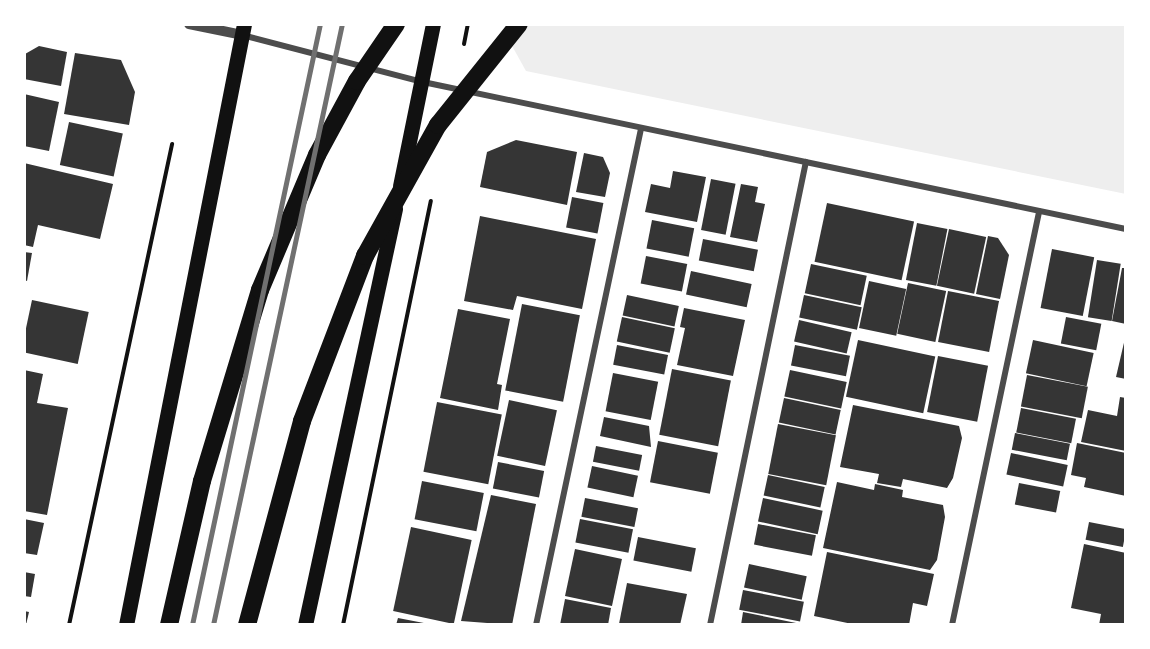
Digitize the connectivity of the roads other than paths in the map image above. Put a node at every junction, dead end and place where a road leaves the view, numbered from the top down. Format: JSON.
{"nodes":[{"id":1,"x":189,"y":24,"type":"edge"},
{"id":2,"x":396,"y":24,"type":"edge"},
{"id":3,"x":433,"y":24,"type":"edge"},
{"id":4,"x":519,"y":24,"type":"edge"},
{"id":5,"x":243,"y":29,"type":"edge"},
{"id":6,"x":423,"y":82,"type":"junction"},
{"id":7,"x":641,"y":129,"type":"junction"},
{"id":8,"x":806,"y":162,"type":"junction"},
{"id":9,"x":1039,"y":211,"type":"junction"},
{"id":10,"x":1126,"y":229,"type":"edge"},
{"id":11,"x":126,"y":625,"type":"edge"},
{"id":12,"x":169,"y":625,"type":"edge"},
{"id":13,"x":247,"y":625,"type":"edge"},
{"id":14,"x":305,"y":625,"type":"edge"},
{"id":15,"x":536,"y":625,"type":"edge"},
{"id":16,"x":710,"y":625,"type":"edge"},
{"id":17,"x":952,"y":625,"type":"edge"}],
"edges":[{"from":1,"to":5,"type":"street"},
{"from":2,"to":12,"type":"highway"},
{"from":3,"to":6,"type":"main road"},
{"from":4,"to":13,"type":"highway"},
{"from":5,"to":6,"type":"street"},
{"from":5,"to":11,"type":"main road"},
{"from":6,"to":7,"type":"street"},
{"from":6,"to":14,"type":"main road"},
{"from":7,"to":8,"type":"street"},
{"from":7,"to":15,"type":"street"},
{"from":8,"to":9,"type":"street"},
{"from":8,"to":16,"type":"street"},
{"from":9,"to":10,"type":"street"},
{"from":9,"to":17,"type":"street"}]}
